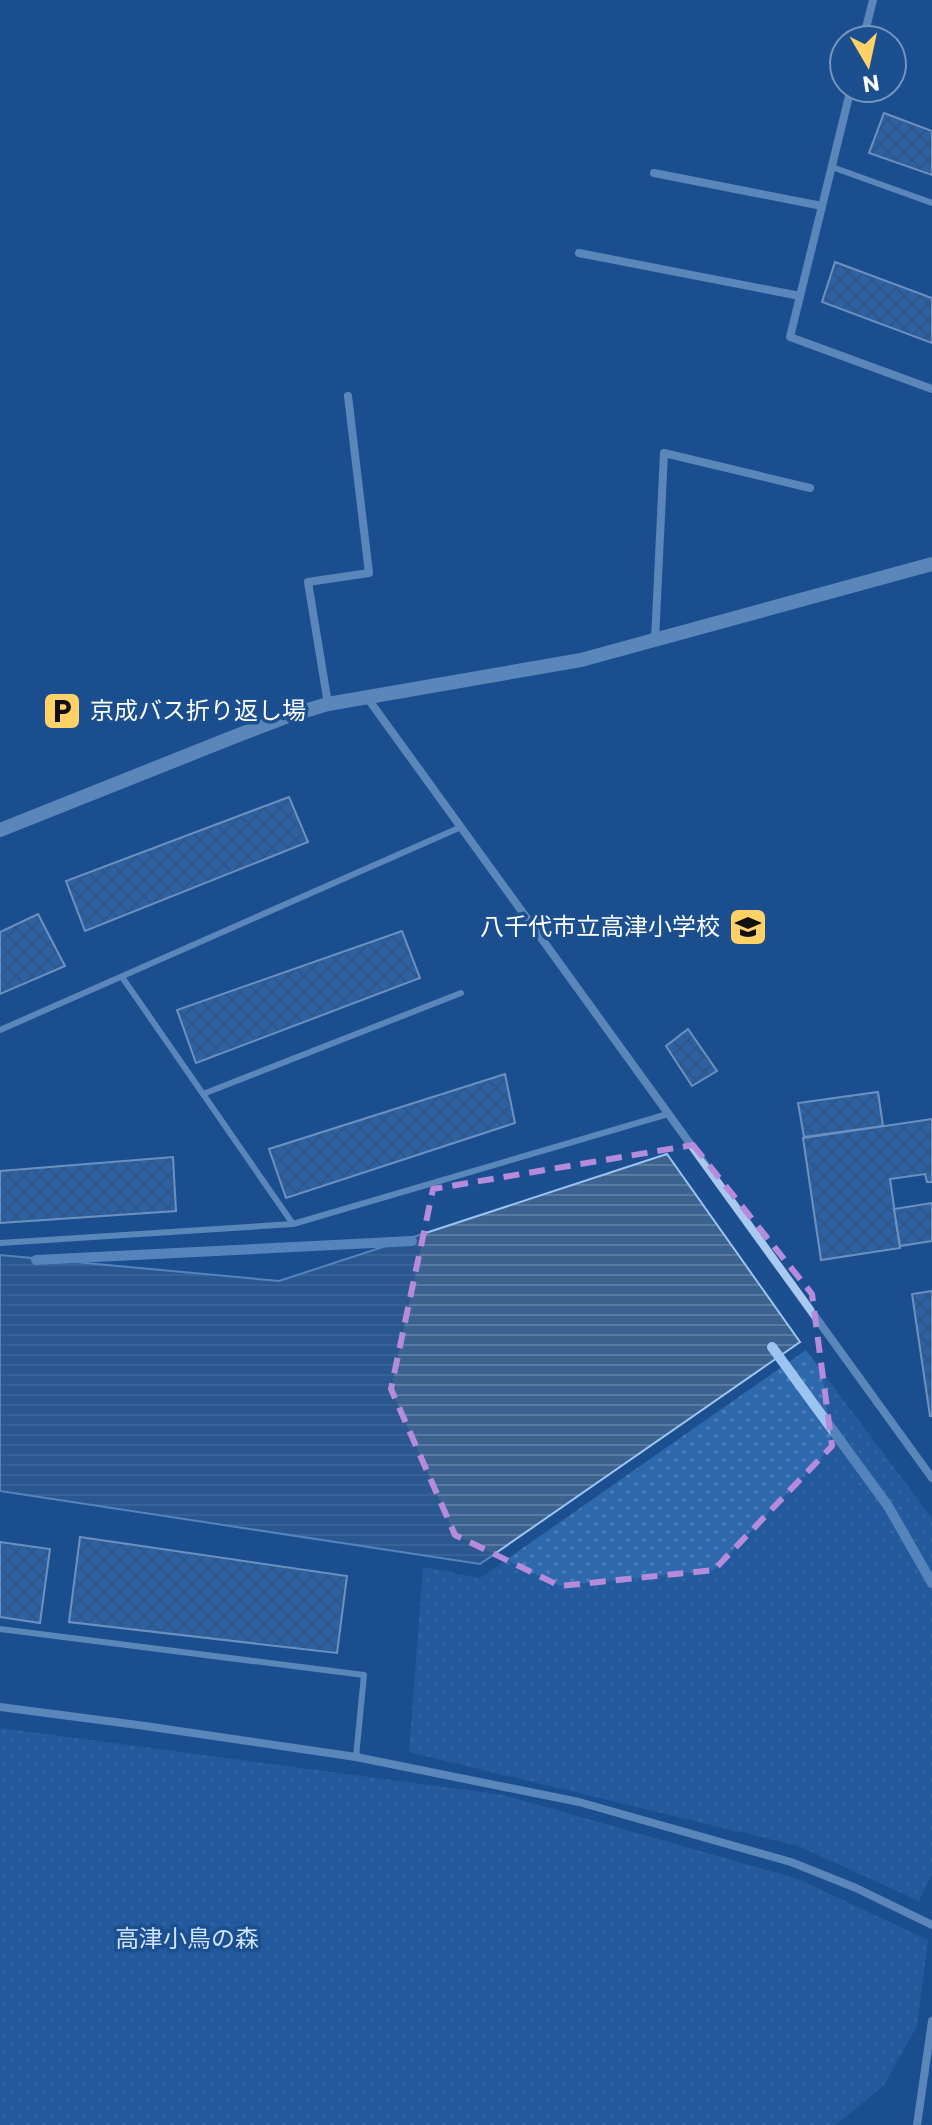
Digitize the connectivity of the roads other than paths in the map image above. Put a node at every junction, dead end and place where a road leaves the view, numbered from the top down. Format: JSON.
{"nodes":[{"id":1,"x":873,"y":0,"type":"edge"},
{"id":2,"x":867,"y":24,"type":"edge"},
{"id":3,"x":847,"y":104,"type":"edge"},
{"id":4,"x":832,"y":167,"type":"junction"},
{"id":5,"x":654,"y":173,"type":"dead end"},
{"id":6,"x":932,"y":203,"type":"edge"},
{"id":7,"x":822,"y":206,"type":"junction"},
{"id":8,"x":579,"y":253,"type":"dead end"},
{"id":9,"x":800,"y":296,"type":"junction"},
{"id":10,"x":932,"y":389,"type":"edge"},
{"id":11,"x":348,"y":396,"type":"dead end"},
{"id":12,"x":810,"y":488,"type":"dead end"},
{"id":13,"x":932,"y":564,"type":"edge"},
{"id":14,"x":655,"y":640,"type":"junction"},
{"id":15,"x":366,"y":696,"type":"junction"},
{"id":16,"x":328,"y":704,"type":"junction"},
{"id":17,"x":461,"y":827,"type":"junction"},
{"id":18,"x":0,"y":830,"type":"edge"},
{"id":19,"x":122,"y":977,"type":"junction"},
{"id":20,"x":461,"y":993,"type":"dead end"},
{"id":21,"x":0,"y":1030,"type":"edge"},
{"id":22,"x":203,"y":1094,"type":"junction"},
{"id":23,"x":668,"y":1114,"type":"junction"},
{"id":24,"x":293,"y":1224,"type":"junction"},
{"id":25,"x":0,"y":1243,"type":"edge"},
{"id":26,"x":932,"y":1478,"type":"edge"},
{"id":27,"x":0,"y":1629,"type":"edge"},
{"id":28,"x":0,"y":1707,"type":"edge"},
{"id":29,"x":356,"y":1757,"type":"junction"},
{"id":30,"x":932,"y":1925,"type":"edge"},
{"id":31,"x":932,"y":2021,"type":"edge"},
{"id":32,"x":917,"y":2125,"type":"edge"}],
"edges":[{"from":1,"to":2,"type":"street"},
{"from":3,"to":4,"type":"street"},
{"from":4,"to":6,"type":"lane"},
{"from":4,"to":7,"type":"street"},
{"from":5,"to":7,"type":"street"},
{"from":7,"to":9,"type":"street"},
{"from":8,"to":9,"type":"street"},
{"from":9,"to":10,"type":"street"},
{"from":11,"to":16,"type":"street"},
{"from":12,"to":14,"type":"street"},
{"from":13,"to":14,"type":"street"},
{"from":14,"to":15,"type":"street"},
{"from":15,"to":16,"type":"street"},
{"from":15,"to":17,"type":"street"},
{"from":16,"to":18,"type":"street"},
{"from":17,"to":19,"type":"lane"},
{"from":17,"to":23,"type":"street"},
{"from":19,"to":21,"type":"lane"},
{"from":19,"to":22,"type":"lane"},
{"from":20,"to":22,"type":"lane"},
{"from":22,"to":24,"type":"lane"},
{"from":23,"to":24,"type":"lane"},
{"from":23,"to":26,"type":"street"},
{"from":24,"to":25,"type":"lane"},
{"from":27,"to":29,"type":"lane"},
{"from":28,"to":29,"type":"street"},
{"from":29,"to":30,"type":"street"},
{"from":31,"to":32,"type":"street"}]}
